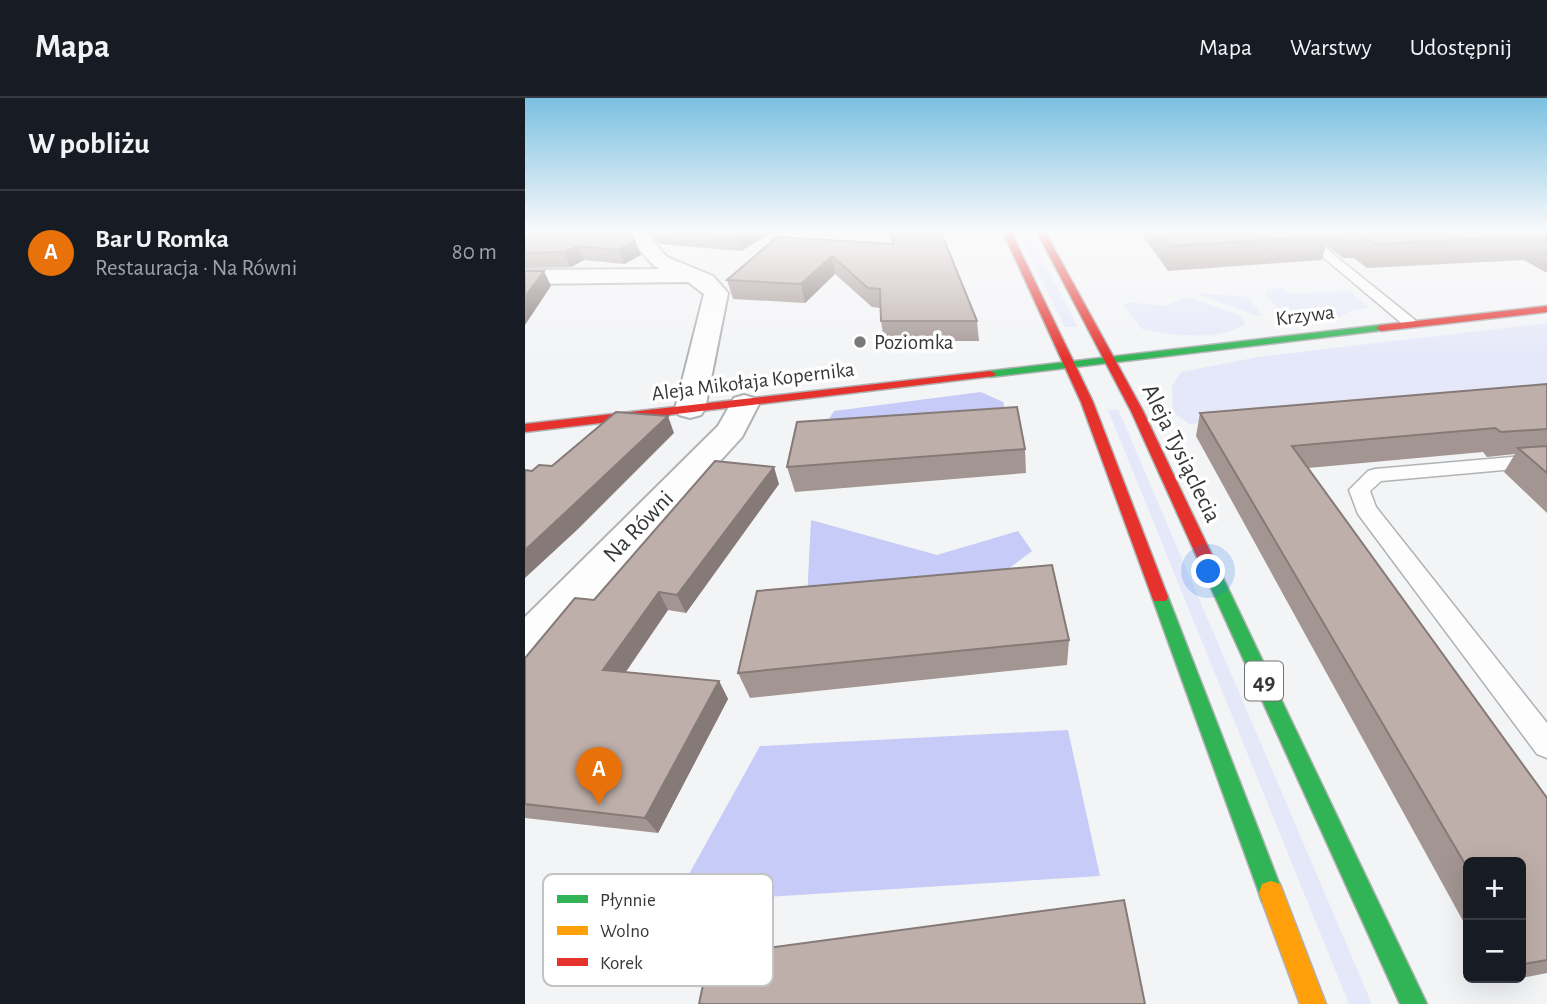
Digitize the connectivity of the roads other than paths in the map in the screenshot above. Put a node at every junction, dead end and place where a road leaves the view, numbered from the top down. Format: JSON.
{"nodes":[{"id":1,"x":1027,"y":274,"type":"edge"},
{"id":2,"x":1063,"y":274,"type":"edge"},
{"id":3,"x":1351,"y":274,"type":"edge"},
{"id":4,"x":690,"y":275,"type":"joint"},
{"id":5,"x":525,"y":277,"type":"edge"},
{"id":6,"x":1547,"y":309,"type":"edge"},
{"id":7,"x":1410,"y":323,"type":"junction"},
{"id":8,"x":1109,"y":360,"type":"junction"},
{"id":9,"x":1070,"y":364,"type":"junction"},
{"id":10,"x":744,"y":404,"type":"junction"},
{"id":11,"x":691,"y":409,"type":"junction"},
{"id":12,"x":525,"y":428,"type":"edge"},
{"id":13,"x":1547,"y":460,"type":"edge"},
{"id":14,"x":525,"y":645,"type":"edge"},
{"id":15,"x":1547,"y":745,"type":"edge"},
{"id":16,"x":1314,"y":1004,"type":"edge"},
{"id":17,"x":1414,"y":1004,"type":"edge"}],
"edges":[{"from":1,"to":9,"type":"main road"},
{"from":2,"to":8,"type":"main road","name":"Aleja Tysiąclecia","number":"49"},
{"from":3,"to":7,"type":"lane"},
{"from":4,"to":5,"type":"street"},
{"from":4,"to":11,"type":"street"},
{"from":6,"to":7,"type":"main road","name":"Krzywa"},
{"from":7,"to":8,"type":"main road","name":"Krzywa"},
{"from":8,"to":9,"type":"main road","name":"Krzywa"},
{"from":8,"to":17,"type":"main road","name":"Aleja Tysiąclecia","number":"49"},
{"from":9,"to":10,"type":"main road","name":"Aleja Mikołaja Kopernika"},
{"from":9,"to":16,"type":"main road"},
{"from":10,"to":11,"type":"main road","name":"Aleja Mikołaja Kopernika"},
{"from":10,"to":14,"type":"street","name":"Na Równi"},
{"from":11,"to":12,"type":"main road","name":"Aleja Mikołaja Kopernika"},
{"from":13,"to":15,"type":"lane"}]}
